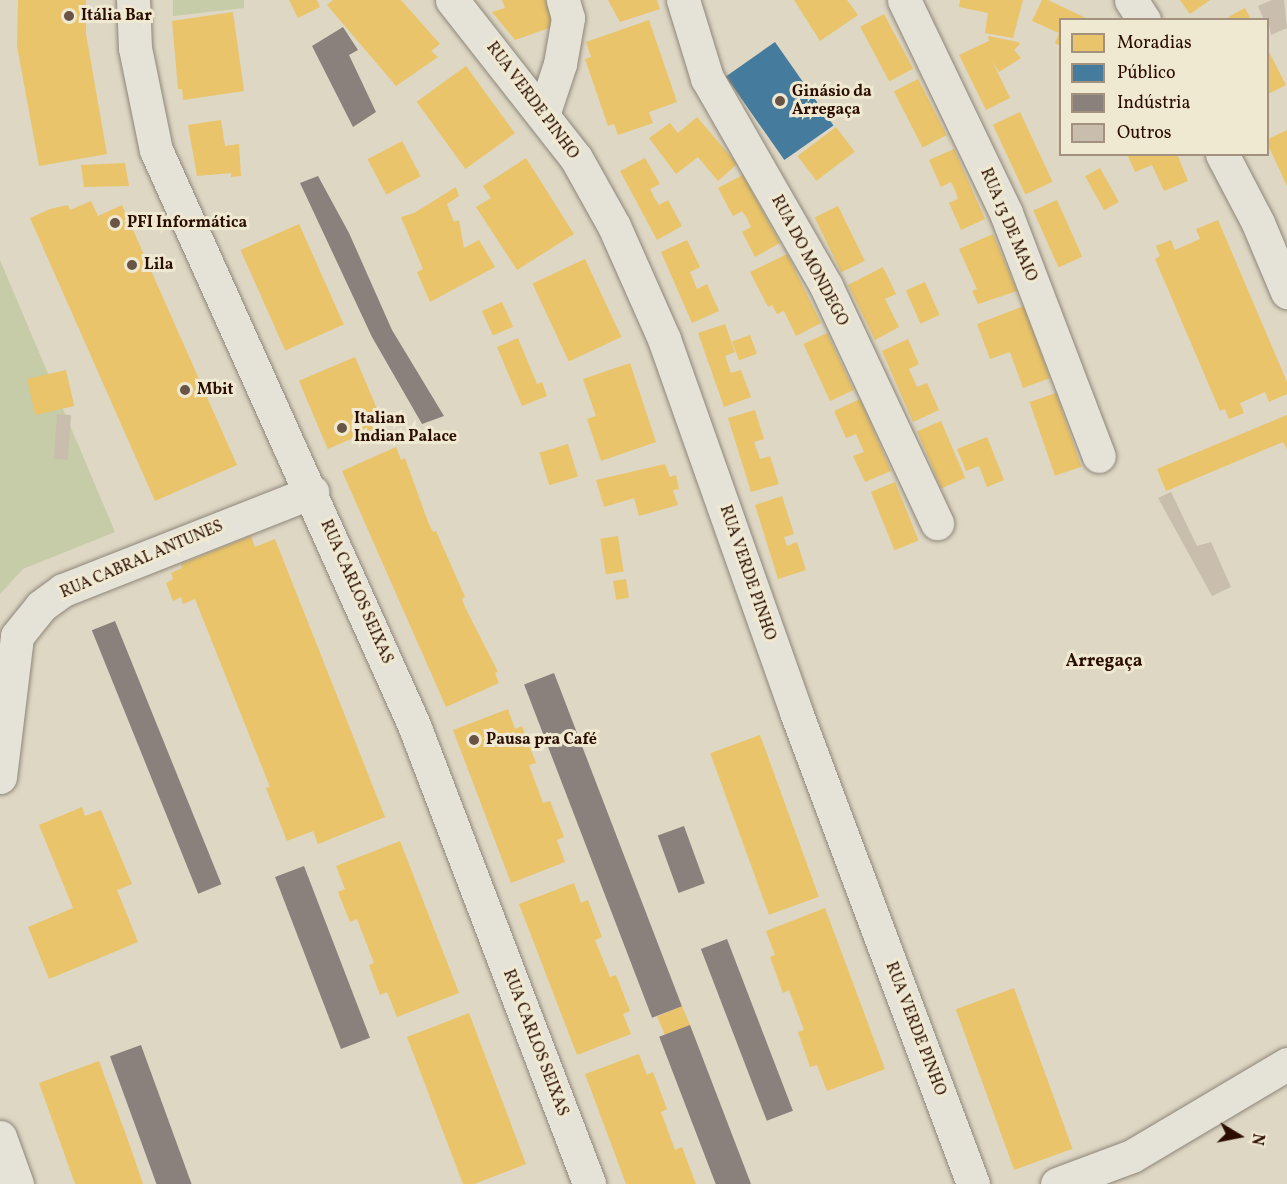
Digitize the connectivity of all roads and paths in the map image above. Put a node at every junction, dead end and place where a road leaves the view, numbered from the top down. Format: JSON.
{"nodes":[{"id":1,"x":133,"y":0,"type":"edge"},
{"id":2,"x":452,"y":0,"type":"edge"},
{"id":3,"x":563,"y":0,"type":"edge"},
{"id":4,"x":682,"y":0,"type":"edge"},
{"id":5,"x":904,"y":0,"type":"edge"},
{"id":6,"x":1131,"y":0,"type":"edge"},
{"id":7,"x":1143,"y":18,"type":"edge"},
{"id":8,"x":544,"y":112,"type":"junction"},
{"id":9,"x":1223,"y":156,"type":"edge"},
{"id":10,"x":1287,"y":292,"type":"edge"},
{"id":11,"x":1099,"y":456,"type":"dead end"},
{"id":12,"x":312,"y":492,"type":"junction"},
{"id":13,"x":937,"y":523,"type":"dead end"},
{"id":14,"x":0,"y":777,"type":"edge"},
{"id":15,"x":1287,"y":1064,"type":"edge"},
{"id":16,"x":0,"y":1137,"type":"edge"},
{"id":17,"x":17,"y":1184,"type":"edge"},
{"id":18,"x":589,"y":1184,"type":"edge"},
{"id":19,"x":973,"y":1184,"type":"edge"},
{"id":20,"x":1057,"y":1184,"type":"edge"}],
"edges":[{"from":1,"to":12,"type":"street","name":"RUA CARLOS SEIXAS"},
{"from":2,"to":8,"type":"street","name":"RUA VERDE PINHO"},
{"from":3,"to":8,"type":"street"},
{"from":4,"to":13,"type":"street","name":"RUA DO MONDEGO"},
{"from":5,"to":11,"type":"street","name":"RUA 13 DE MAIO"},
{"from":6,"to":7,"type":"street"},
{"from":8,"to":19,"type":"street","name":"RUA VERDE PINHO"},
{"from":9,"to":10,"type":"street"},
{"from":12,"to":14,"type":"street","name":"RUA CABRAL ANTUNES"},
{"from":12,"to":18,"type":"street","name":"RUA CARLOS SEIXAS"},
{"from":15,"to":20,"type":"street"},
{"from":16,"to":17,"type":"street"}]}
